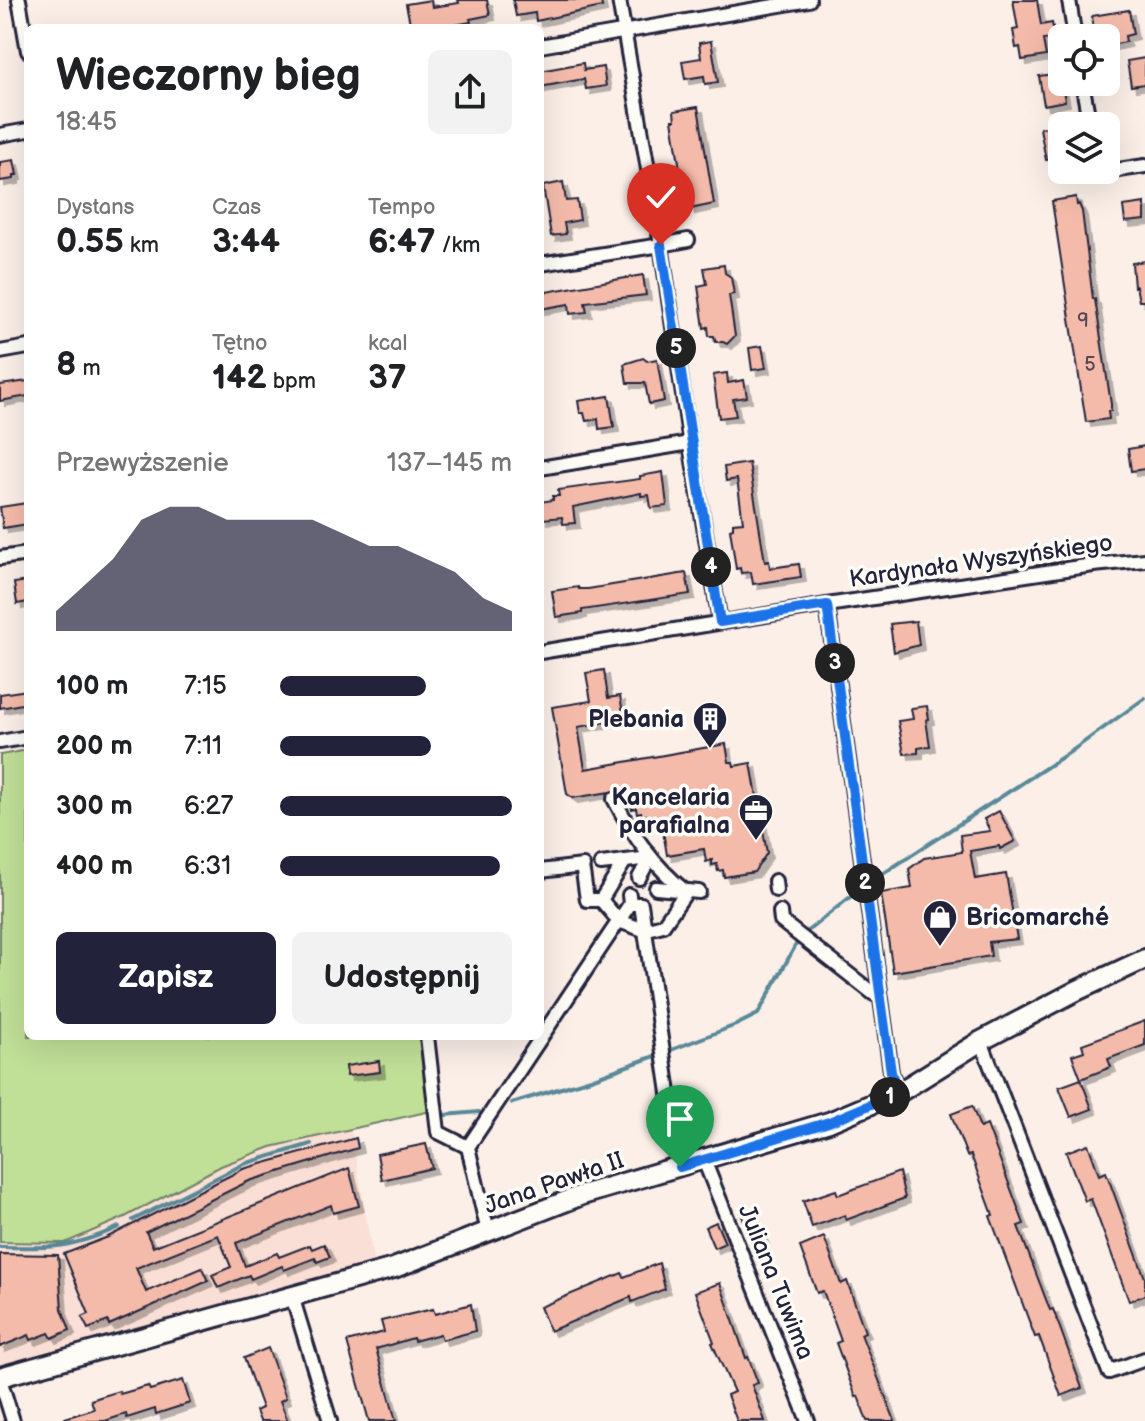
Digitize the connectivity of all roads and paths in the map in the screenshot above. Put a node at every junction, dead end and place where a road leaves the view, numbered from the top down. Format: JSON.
{"nodes":[{"id":1,"x":19,"y":0,"type":"edge"},
{"id":2,"x":619,"y":0,"type":"edge"},
{"id":3,"x":809,"y":0,"type":"edge"},
{"id":4,"x":1069,"y":0,"type":"edge"},
{"id":5,"x":1073,"y":24,"type":"edge"},
{"id":6,"x":24,"y":28,"type":"edge"},
{"id":7,"x":624,"y":32,"type":"junction"},
{"id":8,"x":544,"y":45,"type":"edge"},
{"id":9,"x":24,"y":131,"type":"edge"},
{"id":10,"x":0,"y":135,"type":"edge"},
{"id":11,"x":1145,"y":166,"type":"edge"},
{"id":12,"x":1120,"y":170,"type":"edge"},
{"id":13,"x":688,"y":240,"type":"dead end"},
{"id":14,"x":661,"y":245,"type":"junction"},
{"id":15,"x":544,"y":263,"type":"edge"},
{"id":16,"x":24,"y":348,"type":"edge"},
{"id":17,"x":0,"y":352,"type":"edge"},
{"id":18,"x":690,"y":443,"type":"junction"},
{"id":19,"x":544,"y":467,"type":"edge"},
{"id":20,"x":24,"y":555,"type":"edge"},
{"id":21,"x":0,"y":558,"type":"edge"},
{"id":22,"x":1145,"y":560,"type":"edge"},
{"id":23,"x":827,"y":605,"type":"junction"},
{"id":24,"x":720,"y":622,"type":"junction"},
{"id":25,"x":544,"y":651,"type":"edge"},
{"id":26,"x":24,"y":738,"type":"edge"},
{"id":27,"x":0,"y":742,"type":"edge"},
{"id":28,"x":614,"y":799,"type":"dead end"},
{"id":29,"x":650,"y":858,"type":"junction"},
{"id":30,"x":625,"y":861,"type":"junction"},
{"id":31,"x":601,"y":864,"type":"dead end"},
{"id":32,"x":544,"y":871,"type":"edge"},
{"id":33,"x":639,"y":878,"type":"dead end"},
{"id":34,"x":656,"y":888,"type":"dead end"},
{"id":35,"x":692,"y":892,"type":"junction"},
{"id":36,"x":601,"y":900,"type":"junction"},
{"id":37,"x":780,"y":912,"type":"dead end"},
{"id":38,"x":619,"y":921,"type":"junction"},
{"id":39,"x":644,"y":930,"type":"junction"},
{"id":40,"x":1145,"y":959,"type":"edge"},
{"id":41,"x":880,"y":993,"type":"junction"},
{"id":42,"x":544,"y":1033,"type":"edge"},
{"id":43,"x":427,"y":1040,"type":"edge"},
{"id":44,"x":539,"y":1040,"type":"edge"},
{"id":45,"x":981,"y":1041,"type":"junction"},
{"id":46,"x":898,"y":1093,"type":"junction"},
{"id":47,"x":468,"y":1147,"type":"junction"},
{"id":48,"x":704,"y":1160,"type":"junction"},
{"id":49,"x":680,"y":1167,"type":"junction"},
{"id":50,"x":488,"y":1232,"type":"junction"},
{"id":51,"x":292,"y":1296,"type":"junction"},
{"id":52,"x":1145,"y":1359,"type":"edge"},
{"id":53,"x":0,"y":1378,"type":"edge"},
{"id":54,"x":13,"y":1421,"type":"edge"},
{"id":55,"x":330,"y":1421,"type":"edge"},
{"id":56,"x":808,"y":1421,"type":"edge"}],
"edges":[{"from":1,"to":6,"type":"street"},
{"from":2,"to":7,"type":"street"},
{"from":3,"to":7,"type":"street"},
{"from":4,"to":5,"type":"street"},
{"from":7,"to":8,"type":"street"},
{"from":7,"to":14,"type":"street"},
{"from":9,"to":10,"type":"street"},
{"from":11,"to":12,"type":"street"},
{"from":13,"to":14,"type":"street"},
{"from":14,"to":15,"type":"street"},
{"from":14,"to":18,"type":"street"},
{"from":16,"to":17,"type":"street"},
{"from":18,"to":19,"type":"street"},
{"from":18,"to":24,"type":"street"},
{"from":20,"to":21,"type":"street"},
{"from":22,"to":23,"type":"street","name":"Kardynała Wyszyńskiego"},
{"from":23,"to":24,"type":"street","name":"Kardynała Wyszyńskiego"},
{"from":23,"to":41,"type":"street"},
{"from":24,"to":25,"type":"street","name":"Kardynała Wyszyńskiego"},
{"from":26,"to":27,"type":"street"},
{"from":28,"to":29,"type":"street"},
{"from":29,"to":30,"type":"street"},
{"from":29,"to":33,"type":"street"},
{"from":29,"to":35,"type":"street"},
{"from":30,"to":31,"type":"street"},
{"from":30,"to":36,"type":"street"},
{"from":32,"to":36,"type":"street"},
{"from":34,"to":35,"type":"street"},
{"from":35,"to":39,"type":"street"},
{"from":36,"to":38,"type":"street"},
{"from":37,"to":41,"type":"street"},
{"from":38,"to":39,"type":"street"},
{"from":38,"to":39,"type":"street"},
{"from":38,"to":42,"type":"street"},
{"from":39,"to":49,"type":"street"},
{"from":40,"to":45,"type":"street","name":"Jana Pawła II"},
{"from":41,"to":46,"type":"street"},
{"from":43,"to":47,"type":"street"},
{"from":44,"to":47,"type":"street"},
{"from":45,"to":46,"type":"street","name":"Jana Pawła II"},
{"from":45,"to":52,"type":"street"},
{"from":46,"to":48,"type":"street","name":"Jana Pawła II"},
{"from":47,"to":50,"type":"street"},
{"from":48,"to":49,"type":"street","name":"Jana Pawła II"},
{"from":48,"to":56,"type":"street","name":"Juliana Tuwima"},
{"from":49,"to":50,"type":"street","name":"Jana Pawła II"},
{"from":50,"to":51,"type":"street","name":"Jana Pawła II"},
{"from":51,"to":53,"type":"street","name":"Jana Pawła II"},
{"from":51,"to":55,"type":"street"},
{"from":53,"to":54,"type":"street"}]}
